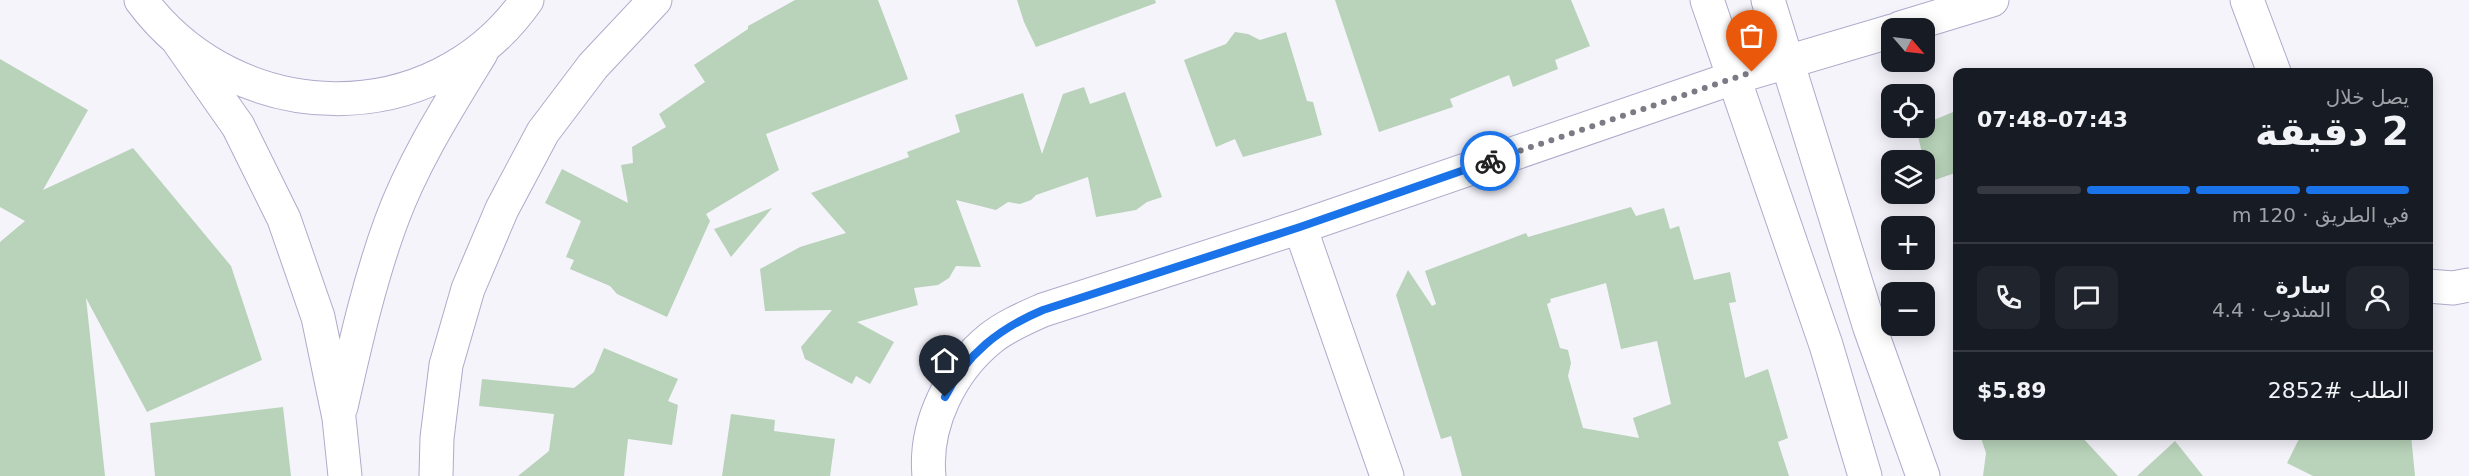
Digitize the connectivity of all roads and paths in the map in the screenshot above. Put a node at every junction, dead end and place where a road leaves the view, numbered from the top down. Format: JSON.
{"nodes":[{"id":1,"x":141,"y":0,"type":"edge"},
{"id":2,"x":527,"y":0,"type":"edge"},
{"id":3,"x":655,"y":0,"type":"edge"},
{"id":4,"x":1707,"y":0,"type":"edge"},
{"id":5,"x":1768,"y":0,"type":"edge"},
{"id":6,"x":1992,"y":0,"type":"edge"},
{"id":7,"x":2247,"y":0,"type":"edge"},
{"id":8,"x":1933,"y":18,"type":"edge"},
{"id":9,"x":1881,"y":34,"type":"edge"},
{"id":10,"x":179,"y":42,"type":"junction"},
{"id":11,"x":484,"y":49,"type":"junction"},
{"id":12,"x":1788,"y":61,"type":"junction"},
{"id":13,"x":2272,"y":68,"type":"edge"},
{"id":14,"x":1733,"y":78,"type":"junction"},
{"id":15,"x":1300,"y":227,"type":"junction"},
{"id":16,"x":2469,"y":285,"type":"edge"},
{"id":17,"x":2433,"y":286,"type":"edge"},
{"id":18,"x":339,"y":418,"type":"junction"},
{"id":19,"x":345,"y":476,"type":"edge"},
{"id":20,"x":436,"y":476,"type":"edge"},
{"id":21,"x":929,"y":476,"type":"edge"},
{"id":22,"x":1388,"y":476,"type":"edge"},
{"id":23,"x":1865,"y":476,"type":"edge"},
{"id":24,"x":1923,"y":476,"type":"edge"}],
"edges":[{"from":1,"to":10,"type":"street"},
{"from":2,"to":11,"type":"street"},
{"from":3,"to":20,"type":"street"},
{"from":4,"to":14,"type":"street"},
{"from":5,"to":12,"type":"street"},
{"from":6,"to":8,"type":"street"},
{"from":7,"to":13,"type":"street"},
{"from":9,"to":12,"type":"street"},
{"from":10,"to":11,"type":"street"},
{"from":10,"to":18,"type":"street"},
{"from":11,"to":18,"type":"street"},
{"from":12,"to":14,"type":"street"},
{"from":12,"to":24,"type":"street"},
{"from":14,"to":15,"type":"street"},
{"from":14,"to":23,"type":"street"},
{"from":15,"to":21,"type":"street"},
{"from":15,"to":22,"type":"street"},
{"from":16,"to":17,"type":"street"},
{"from":18,"to":19,"type":"street"}]}
